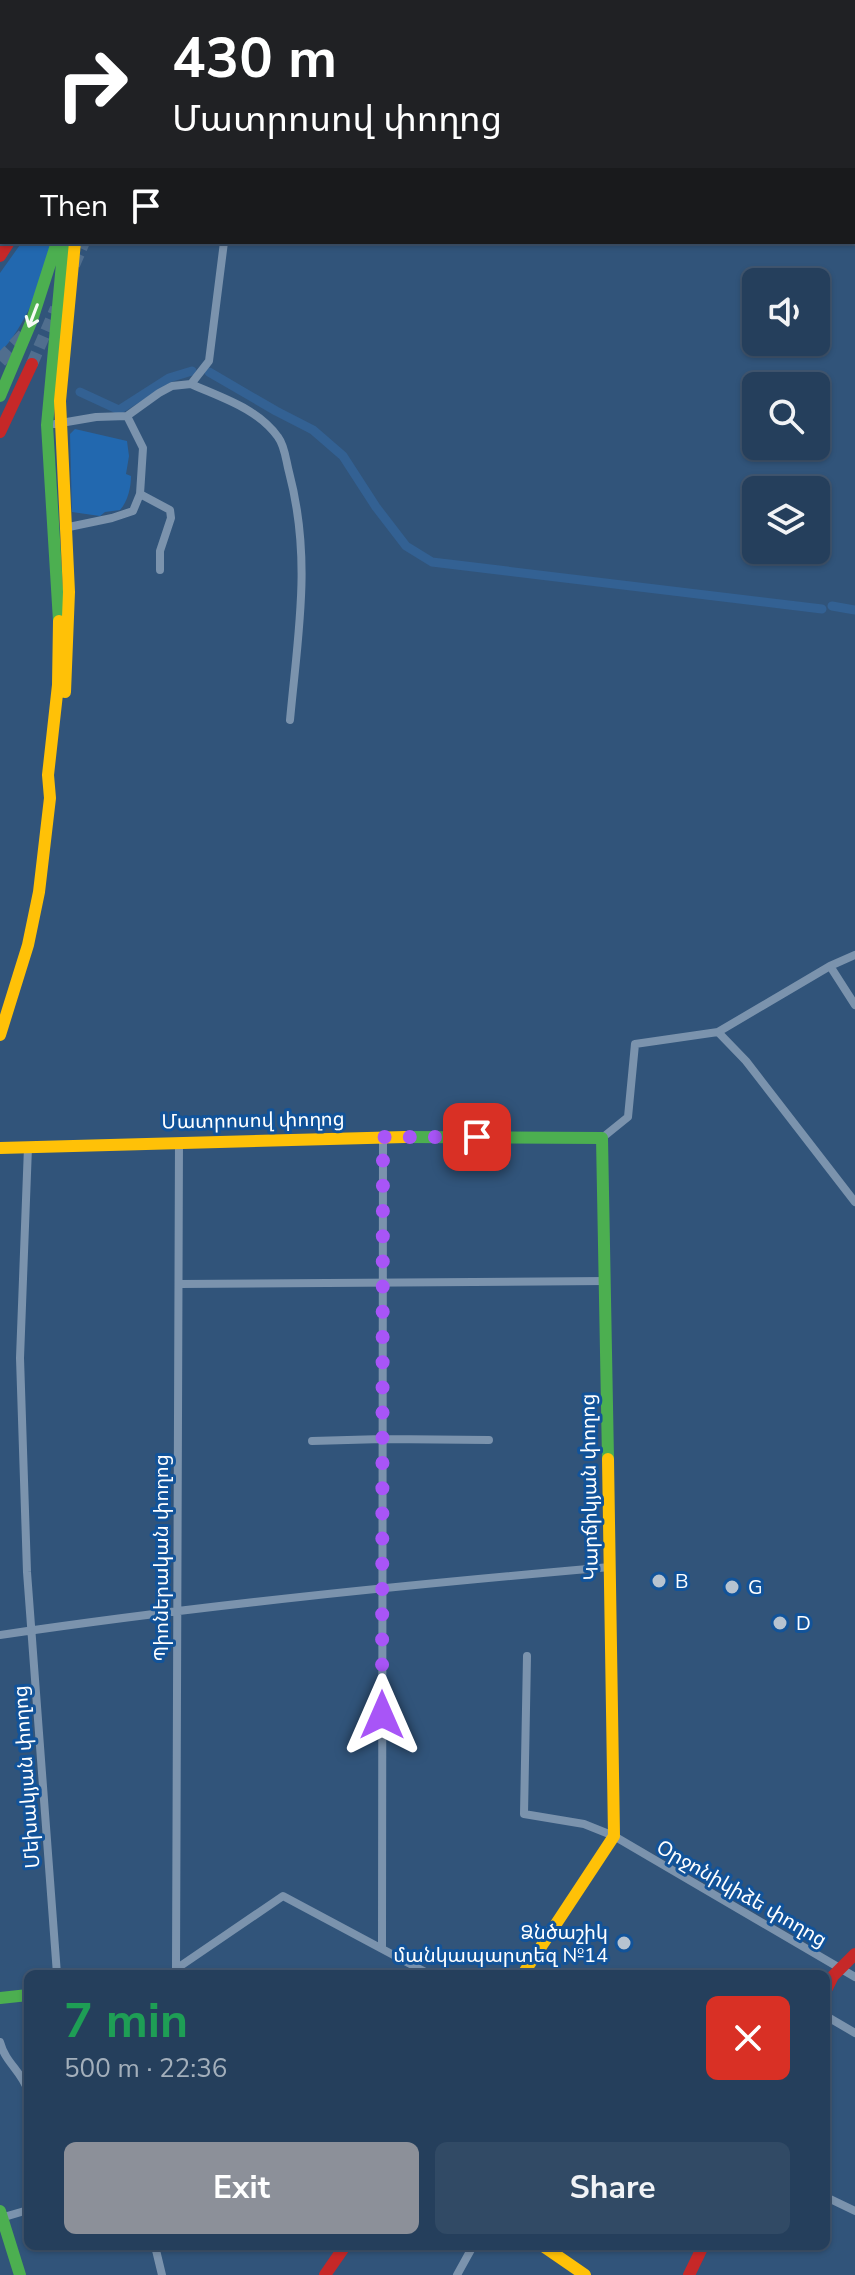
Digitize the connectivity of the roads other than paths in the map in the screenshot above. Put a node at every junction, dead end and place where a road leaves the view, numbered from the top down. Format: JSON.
{"nodes":[{"id":1,"x":56,"y":244,"type":"edge"},
{"id":2,"x":64,"y":244,"type":"edge"},
{"id":3,"x":75,"y":244,"type":"edge"},
{"id":4,"x":224,"y":244,"type":"edge"},
{"id":5,"x":32,"y":364,"type":"tunnel mouth"},
{"id":6,"x":191,"y":384,"type":"junction"},
{"id":7,"x":0,"y":396,"type":"edge"},
{"id":8,"x":127,"y":416,"type":"junction"},
{"id":9,"x":54,"y":424,"type":"junction"},
{"id":10,"x":0,"y":432,"type":"edge"},
{"id":11,"x":140,"y":494,"type":"junction"},
{"id":12,"x":64,"y":528,"type":"junction"},
{"id":13,"x":160,"y":570,"type":"dead end"},
{"id":14,"x":290,"y":720,"type":"dead end"},
{"id":15,"x":50,"y":798,"type":"junction"},
{"id":16,"x":855,"y":955,"type":"edge"},
{"id":17,"x":830,"y":966,"type":"junction"},
{"id":18,"x":855,"y":1005,"type":"edge"},
{"id":19,"x":718,"y":1032,"type":"junction"},
{"id":20,"x":0,"y":1035,"type":"edge"},
{"id":21,"x":383,"y":1137,"type":"junction"},
{"id":22,"x":602,"y":1138,"type":"junction"},
{"id":23,"x":179,"y":1142,"type":"junction"},
{"id":24,"x":28,"y":1147,"type":"junction"},
{"id":25,"x":0,"y":1148,"type":"edge"},
{"id":26,"x":855,"y":1202,"type":"edge"},
{"id":27,"x":606,"y":1281,"type":"junction"},
{"id":28,"x":384,"y":1282,"type":"junction"},
{"id":29,"x":180,"y":1284,"type":"junction"},
{"id":30,"x":383,"y":1439,"type":"junction"},
{"id":31,"x":489,"y":1440,"type":"dead end"},
{"id":32,"x":312,"y":1441,"type":"dead end"},
{"id":33,"x":610,"y":1567,"type":"junction"},
{"id":34,"x":382,"y":1588,"type":"junction"},
{"id":35,"x":176,"y":1610,"type":"junction"},
{"id":36,"x":32,"y":1631,"type":"junction"},
{"id":37,"x":0,"y":1635,"type":"edge"},
{"id":38,"x":527,"y":1656,"type":"dead end"},
{"id":39,"x":614,"y":1836,"type":"junction"},
{"id":40,"x":382,"y":1948,"type":"junction"},
{"id":41,"x":855,"y":1954,"type":"edge"},
{"id":42,"x":841,"y":1969,"type":"junction"},
{"id":43,"x":57,"y":1970,"type":"edge"},
{"id":44,"x":174,"y":1970,"type":"edge"},
{"id":45,"x":177,"y":1970,"type":"edge"},
{"id":46,"x":422,"y":1970,"type":"edge"},
{"id":47,"x":526,"y":1970,"type":"edge"},
{"id":48,"x":855,"y":1977,"type":"edge"},
{"id":49,"x":830,"y":1982,"type":"edge"},
{"id":50,"x":24,"y":1995,"type":"edge"},
{"id":51,"x":0,"y":1998,"type":"edge"},
{"id":52,"x":830,"y":2018,"type":"edge"},
{"id":53,"x":855,"y":2033,"type":"edge"},
{"id":54,"x":0,"y":2042,"type":"edge"},
{"id":55,"x":24,"y":2078,"type":"edge"},
{"id":56,"x":830,"y":2199,"type":"edge"},
{"id":57,"x":24,"y":2211,"type":"edge"},
{"id":58,"x":855,"y":2211,"type":"edge"},
{"id":59,"x":1,"y":2216,"type":"edge"},
{"id":60,"x":156,"y":2250,"type":"edge"},
{"id":61,"x":342,"y":2250,"type":"edge"},
{"id":62,"x":471,"y":2250,"type":"edge"},
{"id":63,"x":549,"y":2250,"type":"edge"},
{"id":64,"x":701,"y":2250,"type":"edge"},
{"id":65,"x":20,"y":2275,"type":"edge"},
{"id":66,"x":162,"y":2275,"type":"edge"},
{"id":67,"x":325,"y":2275,"type":"edge"},
{"id":68,"x":457,"y":2275,"type":"edge"},
{"id":69,"x":585,"y":2275,"type":"edge"},
{"id":70,"x":689,"y":2275,"type":"edge"}],
"edges":[{"from":1,"to":7,"type":"main road","one_way":true},
{"from":2,"to":9,"type":"main road"},
{"from":3,"to":9,"type":"main road"},
{"from":4,"to":6,"type":"street"},
{"from":5,"to":10,"type":"main road"},
{"from":6,"to":8,"type":"street"},
{"from":6,"to":14,"type":"street"},
{"from":8,"to":9,"type":"street"},
{"from":8,"to":11,"type":"street"},
{"from":9,"to":12,"type":"main road"},
{"from":9,"to":15,"type":"main road"},
{"from":11,"to":12,"type":"street"},
{"from":11,"to":13,"type":"street"},
{"from":12,"to":15,"type":"main road"},
{"from":15,"to":20,"type":"main road"},
{"from":16,"to":17,"type":"street"},
{"from":17,"to":18,"type":"street"},
{"from":17,"to":19,"type":"street"},
{"from":19,"to":22,"type":"street"},
{"from":19,"to":26,"type":"street"},
{"from":21,"to":22,"type":"main road","name":"Մատրոսով փողոց"},
{"from":21,"to":23,"type":"main road","name":"Մատրոսով փողոց"},
{"from":21,"to":28,"type":"street"},
{"from":22,"to":27,"type":"main road","name":"Կարճիկյան փողոց"},
{"from":23,"to":24,"type":"main road","name":"Մատրոսով փողոց"},
{"from":23,"to":29,"type":"street","name":"Պիոներական փողոց"},
{"from":24,"to":25,"type":"main road","name":"Մատրոսով փողոց"},
{"from":24,"to":36,"type":"street","name":"Մեխակյան փողոց"},
{"from":27,"to":28,"type":"street"},
{"from":27,"to":33,"type":"main road","name":"Կարճիկյան փողոց"},
{"from":28,"to":29,"type":"street"},
{"from":28,"to":30,"type":"street"},
{"from":29,"to":35,"type":"street","name":"Պիոներական փողոց"},
{"from":30,"to":31,"type":"street"},
{"from":30,"to":32,"type":"street"},
{"from":30,"to":34,"type":"street"},
{"from":33,"to":34,"type":"street"},
{"from":33,"to":39,"type":"main road","name":"Կարճիկյան փողոց"},
{"from":34,"to":35,"type":"street"},
{"from":34,"to":40,"type":"street"},
{"from":35,"to":36,"type":"street"},
{"from":35,"to":44,"type":"street","name":"Պիոներական փողոց"},
{"from":36,"to":37,"type":"street"},
{"from":36,"to":43,"type":"street","name":"Մեխակյան փողոց"},
{"from":38,"to":39,"type":"street","name":"Օրջոնիկիձե փողոց"},
{"from":39,"to":42,"type":"street","name":"Օրջոնիկիձե փողոց"},
{"from":39,"to":47,"type":"main road"},
{"from":40,"to":45,"type":"street"},
{"from":40,"to":46,"type":"street"},
{"from":41,"to":42,"type":"main road"},
{"from":42,"to":48,"type":"street","name":"Օրջոնիկիձե փողոց"},
{"from":42,"to":49,"type":"main road"},
{"from":50,"to":51,"type":"main road"},
{"from":52,"to":53,"type":"street"},
{"from":54,"to":55,"type":"street"},
{"from":56,"to":58,"type":"street"},
{"from":57,"to":59,"type":"street"},
{"from":59,"to":65,"type":"main road"},
{"from":60,"to":66,"type":"street"},
{"from":61,"to":67,"type":"main road"},
{"from":62,"to":68,"type":"street"},
{"from":63,"to":69,"type":"main road"},
{"from":64,"to":70,"type":"main road"}]}
